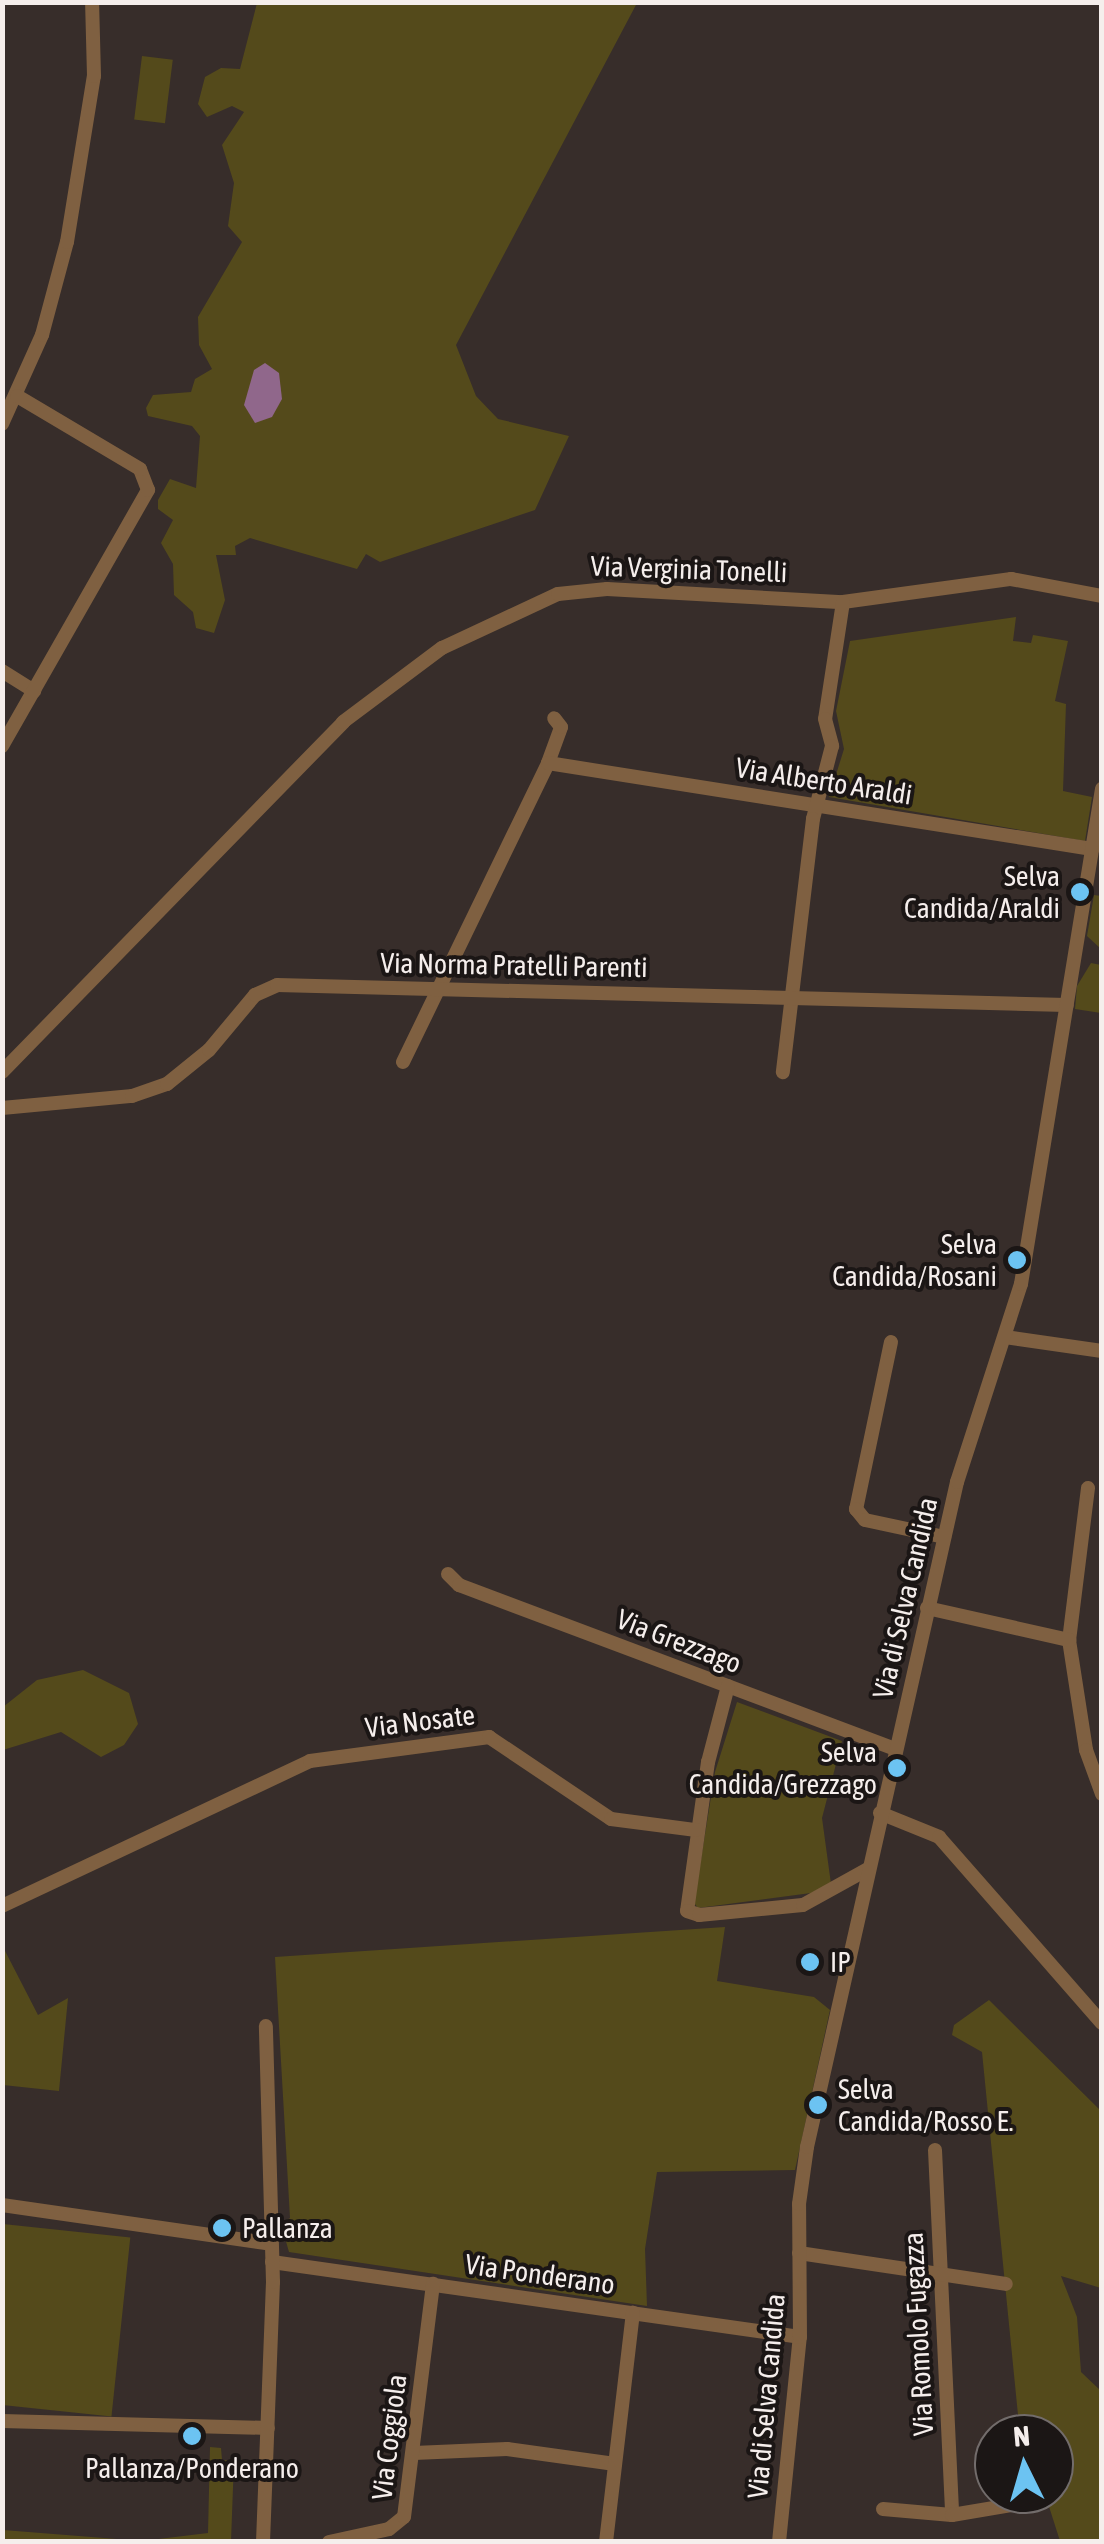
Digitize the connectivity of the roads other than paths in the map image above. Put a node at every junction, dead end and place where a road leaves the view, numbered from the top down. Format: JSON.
{"nodes":[{"id":1,"x":92,"y":2,"type":"edge"},
{"id":2,"x":17,"y":396,"type":"junction"},
{"id":3,"x":2,"y":424,"type":"edge"},
{"id":4,"x":1102,"y":596,"type":"edge"},
{"id":5,"x":843,"y":602,"type":"junction"},
{"id":6,"x":2,"y":671,"type":"edge"},
{"id":7,"x":34,"y":690,"type":"junction"},
{"id":8,"x":554,"y":718,"type":"dead end"},
{"id":9,"x":2,"y":746,"type":"edge"},
{"id":10,"x":548,"y":763,"type":"junction"},
{"id":11,"x":1102,"y":790,"type":"edge"},
{"id":12,"x":816,"y":804,"type":"junction"},
{"id":13,"x":1092,"y":849,"type":"junction"},
{"id":14,"x":440,"y":988,"type":"junction"},
{"id":15,"x":793,"y":996,"type":"junction"},
{"id":16,"x":1067,"y":1004,"type":"junction"},
{"id":17,"x":403,"y":1062,"type":"dead end"},
{"id":18,"x":2,"y":1072,"type":"edge"},
{"id":19,"x":782,"y":1072,"type":"dead end"},
{"id":20,"x":2,"y":1108,"type":"edge"},
{"id":21,"x":1005,"y":1337,"type":"junction"},
{"id":22,"x":891,"y":1342,"type":"dead end"},
{"id":23,"x":1102,"y":1352,"type":"edge"},
{"id":24,"x":1088,"y":1488,"type":"dead end"},
{"id":25,"x":944,"y":1537,"type":"junction"},
{"id":26,"x":448,"y":1574,"type":"dead end"},
{"id":27,"x":928,"y":1608,"type":"junction"},
{"id":28,"x":1070,"y":1640,"type":"junction"},
{"id":29,"x":728,"y":1686,"type":"junction"},
{"id":30,"x":896,"y":1748,"type":"junction"},
{"id":31,"x":1102,"y":1794,"type":"edge"},
{"id":32,"x":880,"y":1813,"type":"junction"},
{"id":33,"x":696,"y":1830,"type":"junction"},
{"id":34,"x":868,"y":1870,"type":"junction"},
{"id":35,"x":2,"y":1906,"type":"edge"},
{"id":36,"x":1102,"y":2023,"type":"edge"},
{"id":37,"x":266,"y":2026,"type":"dead end"},
{"id":38,"x":935,"y":2150,"type":"dead end"},
{"id":39,"x":2,"y":2205,"type":"edge"},
{"id":40,"x":271,"y":2244,"type":"junction"},
{"id":41,"x":800,"y":2253,"type":"junction"},
{"id":42,"x":272,"y":2262,"type":"junction"},
{"id":43,"x":939,"y":2274,"type":"junction"},
{"id":44,"x":432,"y":2284,"type":"junction"},
{"id":45,"x":1006,"y":2284,"type":"dead end"},
{"id":46,"x":633,"y":2313,"type":"junction"},
{"id":47,"x":800,"y":2337,"type":"junction"},
{"id":48,"x":2,"y":2421,"type":"edge"},
{"id":49,"x":268,"y":2428,"type":"junction"},
{"id":50,"x":414,"y":2454,"type":"junction"},
{"id":51,"x":615,"y":2464,"type":"junction"},
{"id":52,"x":883,"y":2509,"type":"dead end"},
{"id":53,"x":974,"y":2511,"type":"edge"},
{"id":54,"x":952,"y":2515,"type":"junction"},
{"id":55,"x":262,"y":2542,"type":"edge"},
{"id":56,"x":329,"y":2542,"type":"edge"},
{"id":57,"x":606,"y":2542,"type":"edge"},
{"id":58,"x":779,"y":2542,"type":"edge"}],
"edges":[{"from":1,"to":2,"type":"street"},
{"from":2,"to":3,"type":"street"},
{"from":2,"to":7,"type":"street"},
{"from":4,"to":5,"type":"street","name":"Via Verginia Tonelli"},
{"from":5,"to":12,"type":"street"},
{"from":5,"to":18,"type":"street","name":"Via Verginia Tonelli"},
{"from":6,"to":7,"type":"street"},
{"from":7,"to":9,"type":"street"},
{"from":8,"to":10,"type":"street"},
{"from":10,"to":12,"type":"street","name":"Via Alberto Araldi"},
{"from":10,"to":14,"type":"street"},
{"from":11,"to":13,"type":"street","name":"Via di Selva Candida"},
{"from":12,"to":13,"type":"street","name":"Via Alberto Araldi"},
{"from":12,"to":15,"type":"street"},
{"from":13,"to":16,"type":"street","name":"Via di Selva Candida"},
{"from":14,"to":15,"type":"street","name":"Via Norma Pratelli Parenti"},
{"from":14,"to":17,"type":"street"},
{"from":14,"to":20,"type":"street","name":"Via Norma Pratelli Parenti"},
{"from":15,"to":16,"type":"street","name":"Via Norma Pratelli Parenti"},
{"from":15,"to":19,"type":"street"},
{"from":16,"to":21,"type":"street","name":"Via di Selva Candida"},
{"from":21,"to":23,"type":"street"},
{"from":21,"to":25,"type":"street","name":"Via di Selva Candida"},
{"from":22,"to":25,"type":"street"},
{"from":24,"to":28,"type":"street"},
{"from":25,"to":27,"type":"street","name":"Via di Selva Candida"},
{"from":26,"to":29,"type":"street","name":"Via Grezzago"},
{"from":27,"to":28,"type":"street"},
{"from":27,"to":30,"type":"street","name":"Via di Selva Candida"},
{"from":28,"to":31,"type":"street"},
{"from":29,"to":30,"type":"street","name":"Via Grezzago"},
{"from":29,"to":33,"type":"street"},
{"from":30,"to":32,"type":"street","name":"Via di Selva Candida"},
{"from":32,"to":34,"type":"street","name":"Via di Selva Candida"},
{"from":32,"to":36,"type":"street"},
{"from":33,"to":34,"type":"street"},
{"from":33,"to":35,"type":"street","name":"Via Nosate"},
{"from":34,"to":41,"type":"street","name":"Via di Selva Candida"},
{"from":37,"to":40,"type":"street"},
{"from":38,"to":43,"type":"street","name":"Via Romolo Fugazza"},
{"from":39,"to":40,"type":"street"},
{"from":40,"to":42,"type":"street"},
{"from":41,"to":43,"type":"street"},
{"from":41,"to":47,"type":"street","name":"Via di Selva Candida"},
{"from":42,"to":44,"type":"street","name":"Via Ponderano"},
{"from":42,"to":49,"type":"street"},
{"from":43,"to":45,"type":"street"},
{"from":43,"to":54,"type":"street","name":"Via Romolo Fugazza"},
{"from":44,"to":46,"type":"street","name":"Via Ponderano"},
{"from":44,"to":50,"type":"street","name":"Via Coggiola"},
{"from":46,"to":47,"type":"street","name":"Via Ponderano"},
{"from":46,"to":51,"type":"street"},
{"from":47,"to":58,"type":"street","name":"Via di Selva Candida"},
{"from":48,"to":49,"type":"street"},
{"from":49,"to":55,"type":"street"},
{"from":50,"to":51,"type":"street"},
{"from":50,"to":56,"type":"street","name":"Via Coggiola"},
{"from":51,"to":57,"type":"street"},
{"from":52,"to":54,"type":"street"},
{"from":53,"to":54,"type":"street"}]}
